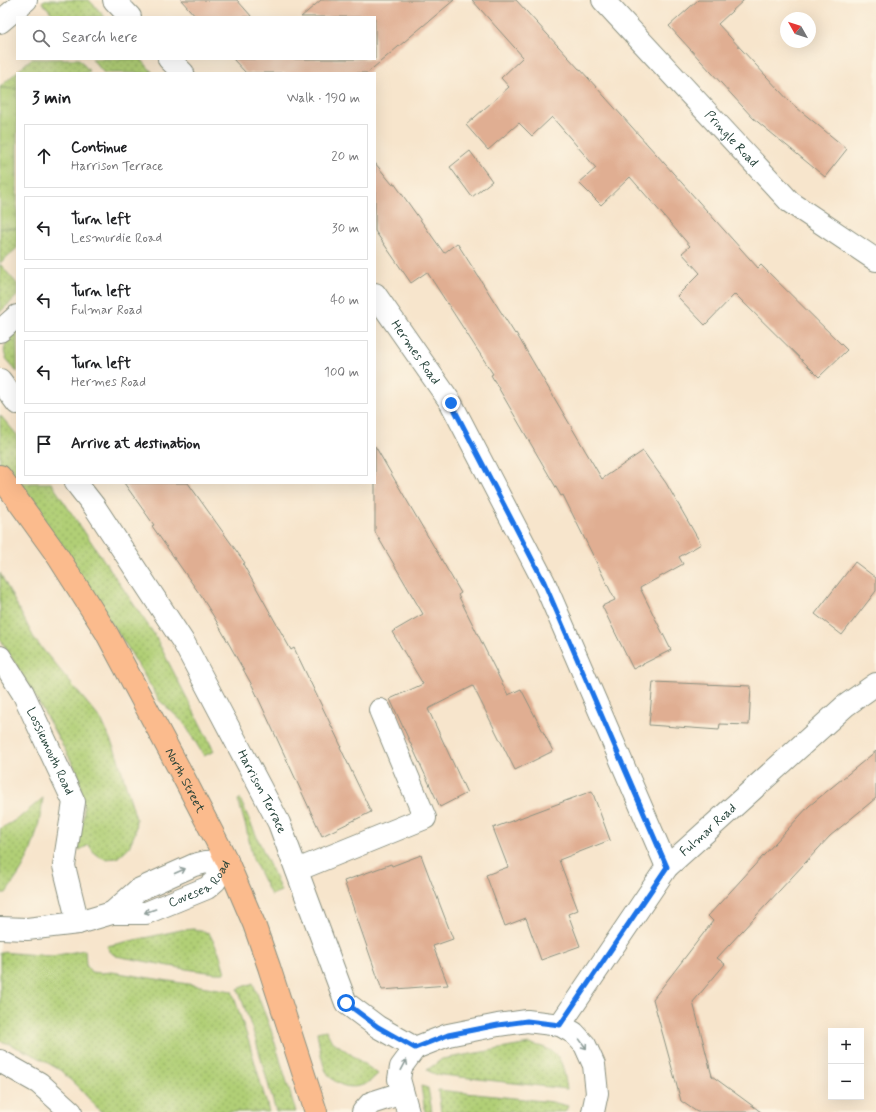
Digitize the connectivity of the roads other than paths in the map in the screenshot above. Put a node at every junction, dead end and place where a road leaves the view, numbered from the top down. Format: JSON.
{"nodes":[{"id":1,"x":26,"y":0,"type":"edge"},
{"id":2,"x":114,"y":0,"type":"edge"},
{"id":3,"x":603,"y":0,"type":"edge"},
{"id":4,"x":129,"y":16,"type":"edge"},
{"id":5,"x":0,"y":22,"type":"edge"},
{"id":6,"x":170,"y":60,"type":"edge"},
{"id":7,"x":181,"y":72,"type":"edge"},
{"id":8,"x":876,"y":260,"type":"edge"},
{"id":9,"x":376,"y":295,"type":"edge"},
{"id":10,"x":16,"y":317,"type":"edge"},
{"id":11,"x":0,"y":331,"type":"edge"},
{"id":12,"x":0,"y":380,"type":"edge"},
{"id":13,"x":16,"y":402,"type":"edge"},
{"id":14,"x":0,"y":476,"type":"edge"},
{"id":15,"x":77,"y":484,"type":"edge"},
{"id":16,"x":0,"y":657,"type":"edge"},
{"id":17,"x":876,"y":684,"type":"edge"},
{"id":18,"x":380,"y":710,"type":"dead end"},
{"id":19,"x":227,"y":861,"type":"junction"},
{"id":20,"x":667,"y":867,"type":"junction"},
{"id":21,"x":297,"y":870,"type":"junction"},
{"id":22,"x":78,"y":923,"type":"junction"},
{"id":23,"x":0,"y":928,"type":"edge"},
{"id":24,"x":560,"y":1025,"type":"junction"},
{"id":25,"x":415,"y":1048,"type":"junction"},
{"id":26,"x":0,"y":1061,"type":"edge"},
{"id":27,"x":405,"y":1103,"type":"edge"},
{"id":28,"x":71,"y":1112,"type":"edge"},
{"id":29,"x":316,"y":1112,"type":"edge"},
{"id":30,"x":363,"y":1112,"type":"edge"},
{"id":31,"x":593,"y":1112,"type":"edge"}],
"edges":[{"from":1,"to":5,"type":"street"},
{"from":2,"to":4,"type":"street"},
{"from":3,"to":8,"type":"street","name":"Pringle Road"},
{"from":6,"to":7,"type":"street"},
{"from":9,"to":20,"type":"street","name":"Hermes Road"},
{"from":10,"to":11,"type":"street"},
{"from":12,"to":13,"type":"street"},
{"from":14,"to":19,"type":"main road","name":"North Street"},
{"from":15,"to":21,"type":"street","name":"Harrison Terrace"},
{"from":16,"to":22,"type":"street","name":"Lossiemouth Road"},
{"from":17,"to":20,"type":"street","name":"Fulmar Road"},
{"from":18,"to":21,"type":"street"},
{"from":19,"to":22,"type":"street","name":"Covesea Road"},
{"from":19,"to":29,"type":"main road","name":"North Street"},
{"from":20,"to":24,"type":"street","name":"Fulmar Road"},
{"from":21,"to":25,"type":"street","name":"Harrison Terrace"},
{"from":22,"to":23,"type":"street","name":"Covesea Road"},
{"from":24,"to":25,"type":"street"},
{"from":24,"to":31,"type":"street","one_way":true},
{"from":27,"to":25,"type":"street","one_way":true},
{"from":26,"to":28,"type":"street"},
{"from":27,"to":30,"type":"street"}]}
